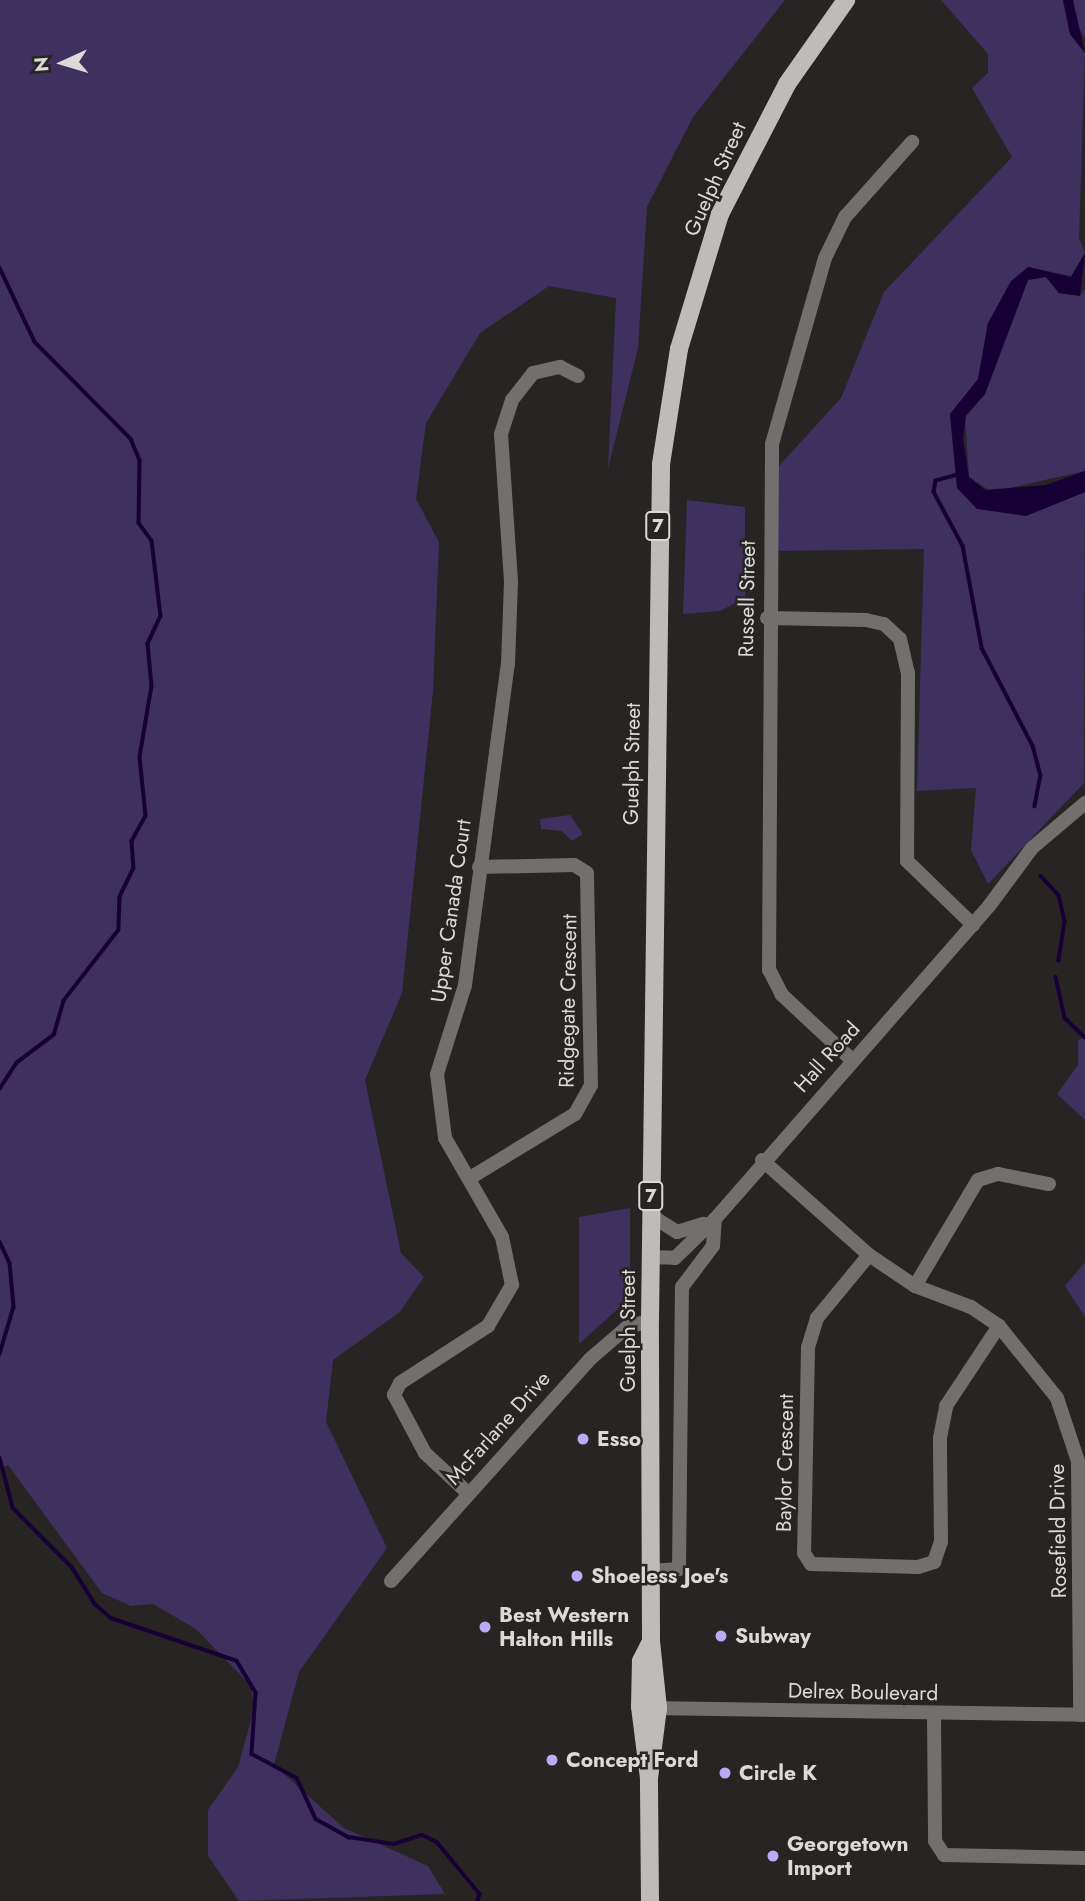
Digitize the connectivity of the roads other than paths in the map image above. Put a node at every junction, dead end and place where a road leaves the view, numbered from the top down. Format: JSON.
{"nodes":[{"id":1,"x":846,"y":0,"type":"edge"},
{"id":2,"x":912,"y":142,"type":"dead end"},
{"id":3,"x":578,"y":376,"type":"dead end"},
{"id":4,"x":767,"y":618,"type":"junction"},
{"id":5,"x":1085,"y":803,"type":"edge"},
{"id":6,"x":479,"y":867,"type":"junction"},
{"id":7,"x":973,"y":925,"type":"junction"},
{"id":8,"x":852,"y":1060,"type":"junction"},
{"id":9,"x":762,"y":1160,"type":"junction"},
{"id":10,"x":470,"y":1178,"type":"junction"},
{"id":11,"x":1049,"y":1184,"type":"dead end"},
{"id":12,"x":650,"y":1215,"type":"junction"},
{"id":13,"x":715,"y":1219,"type":"junction"},
{"id":14,"x":869,"y":1255,"type":"junction"},
{"id":15,"x":651,"y":1257,"type":"junction"},
{"id":16,"x":915,"y":1286,"type":"junction"},
{"id":17,"x":650,"y":1320,"type":"junction"},
{"id":18,"x":999,"y":1326,"type":"junction"},
{"id":19,"x":468,"y":1493,"type":"junction"},
{"id":20,"x":1083,"y":1558,"type":"edge"},
{"id":21,"x":650,"y":1571,"type":"junction"},
{"id":22,"x":391,"y":1581,"type":"dead end"},
{"id":23,"x":649,"y":1708,"type":"junction"},
{"id":24,"x":934,"y":1715,"type":"junction"},
{"id":25,"x":1082,"y":1715,"type":"edge"},
{"id":26,"x":1085,"y":1858,"type":"edge"},
{"id":27,"x":650,"y":1901,"type":"edge"}],
"edges":[{"from":1,"to":12,"type":"main road","name":"Guelph Street","number":"7"},
{"from":2,"to":4,"type":"street","name":"Russell Street"},
{"from":3,"to":6,"type":"street","name":"Upper Canada Court"},
{"from":4,"to":7,"type":"street"},
{"from":4,"to":8,"type":"street","name":"Russell Street"},
{"from":5,"to":7,"type":"street","name":"Hall Road"},
{"from":6,"to":10,"type":"street","name":"Upper Canada Court"},
{"from":6,"to":10,"type":"street","name":"Ridgegate Crescent"},
{"from":7,"to":8,"type":"street","name":"Hall Road"},
{"from":8,"to":9,"type":"street","name":"Hall Road"},
{"from":9,"to":13,"type":"street","name":"Hall Road"},
{"from":9,"to":14,"type":"street","name":"Rosefield Drive"},
{"from":10,"to":19,"type":"street","name":"Upper Canada Court"},
{"from":11,"to":16,"type":"street"},
{"from":12,"to":13,"type":"street"},
{"from":12,"to":15,"type":"main road","name":"Guelph Street","number":"7"},
{"from":13,"to":15,"type":"street","name":"Hall Road"},
{"from":13,"to":21,"type":"street","name":"Hall Road"},
{"from":14,"to":16,"type":"street","name":"Rosefield Drive"},
{"from":14,"to":18,"type":"street","name":"Baylor Crescent"},
{"from":15,"to":17,"type":"main road","name":"Guelph Street"},
{"from":16,"to":18,"type":"street","name":"Rosefield Drive"},
{"from":17,"to":19,"type":"street","name":"McFarlane Drive"},
{"from":17,"to":21,"type":"main road","name":"Guelph Street"},
{"from":18,"to":20,"type":"street","name":"Rosefield Drive"},
{"from":19,"to":22,"type":"street","name":"McFarlane Drive"},
{"from":20,"to":25,"type":"street","name":"Rosefield Drive"},
{"from":21,"to":23,"type":"main road","name":"Guelph Street"},
{"from":23,"to":24,"type":"street","name":"Delrex Boulevard"},
{"from":23,"to":27,"type":"main road","name":"Guelph Street"},
{"from":24,"to":25,"type":"street","name":"Delrex Boulevard"},
{"from":24,"to":26,"type":"street"}]}
